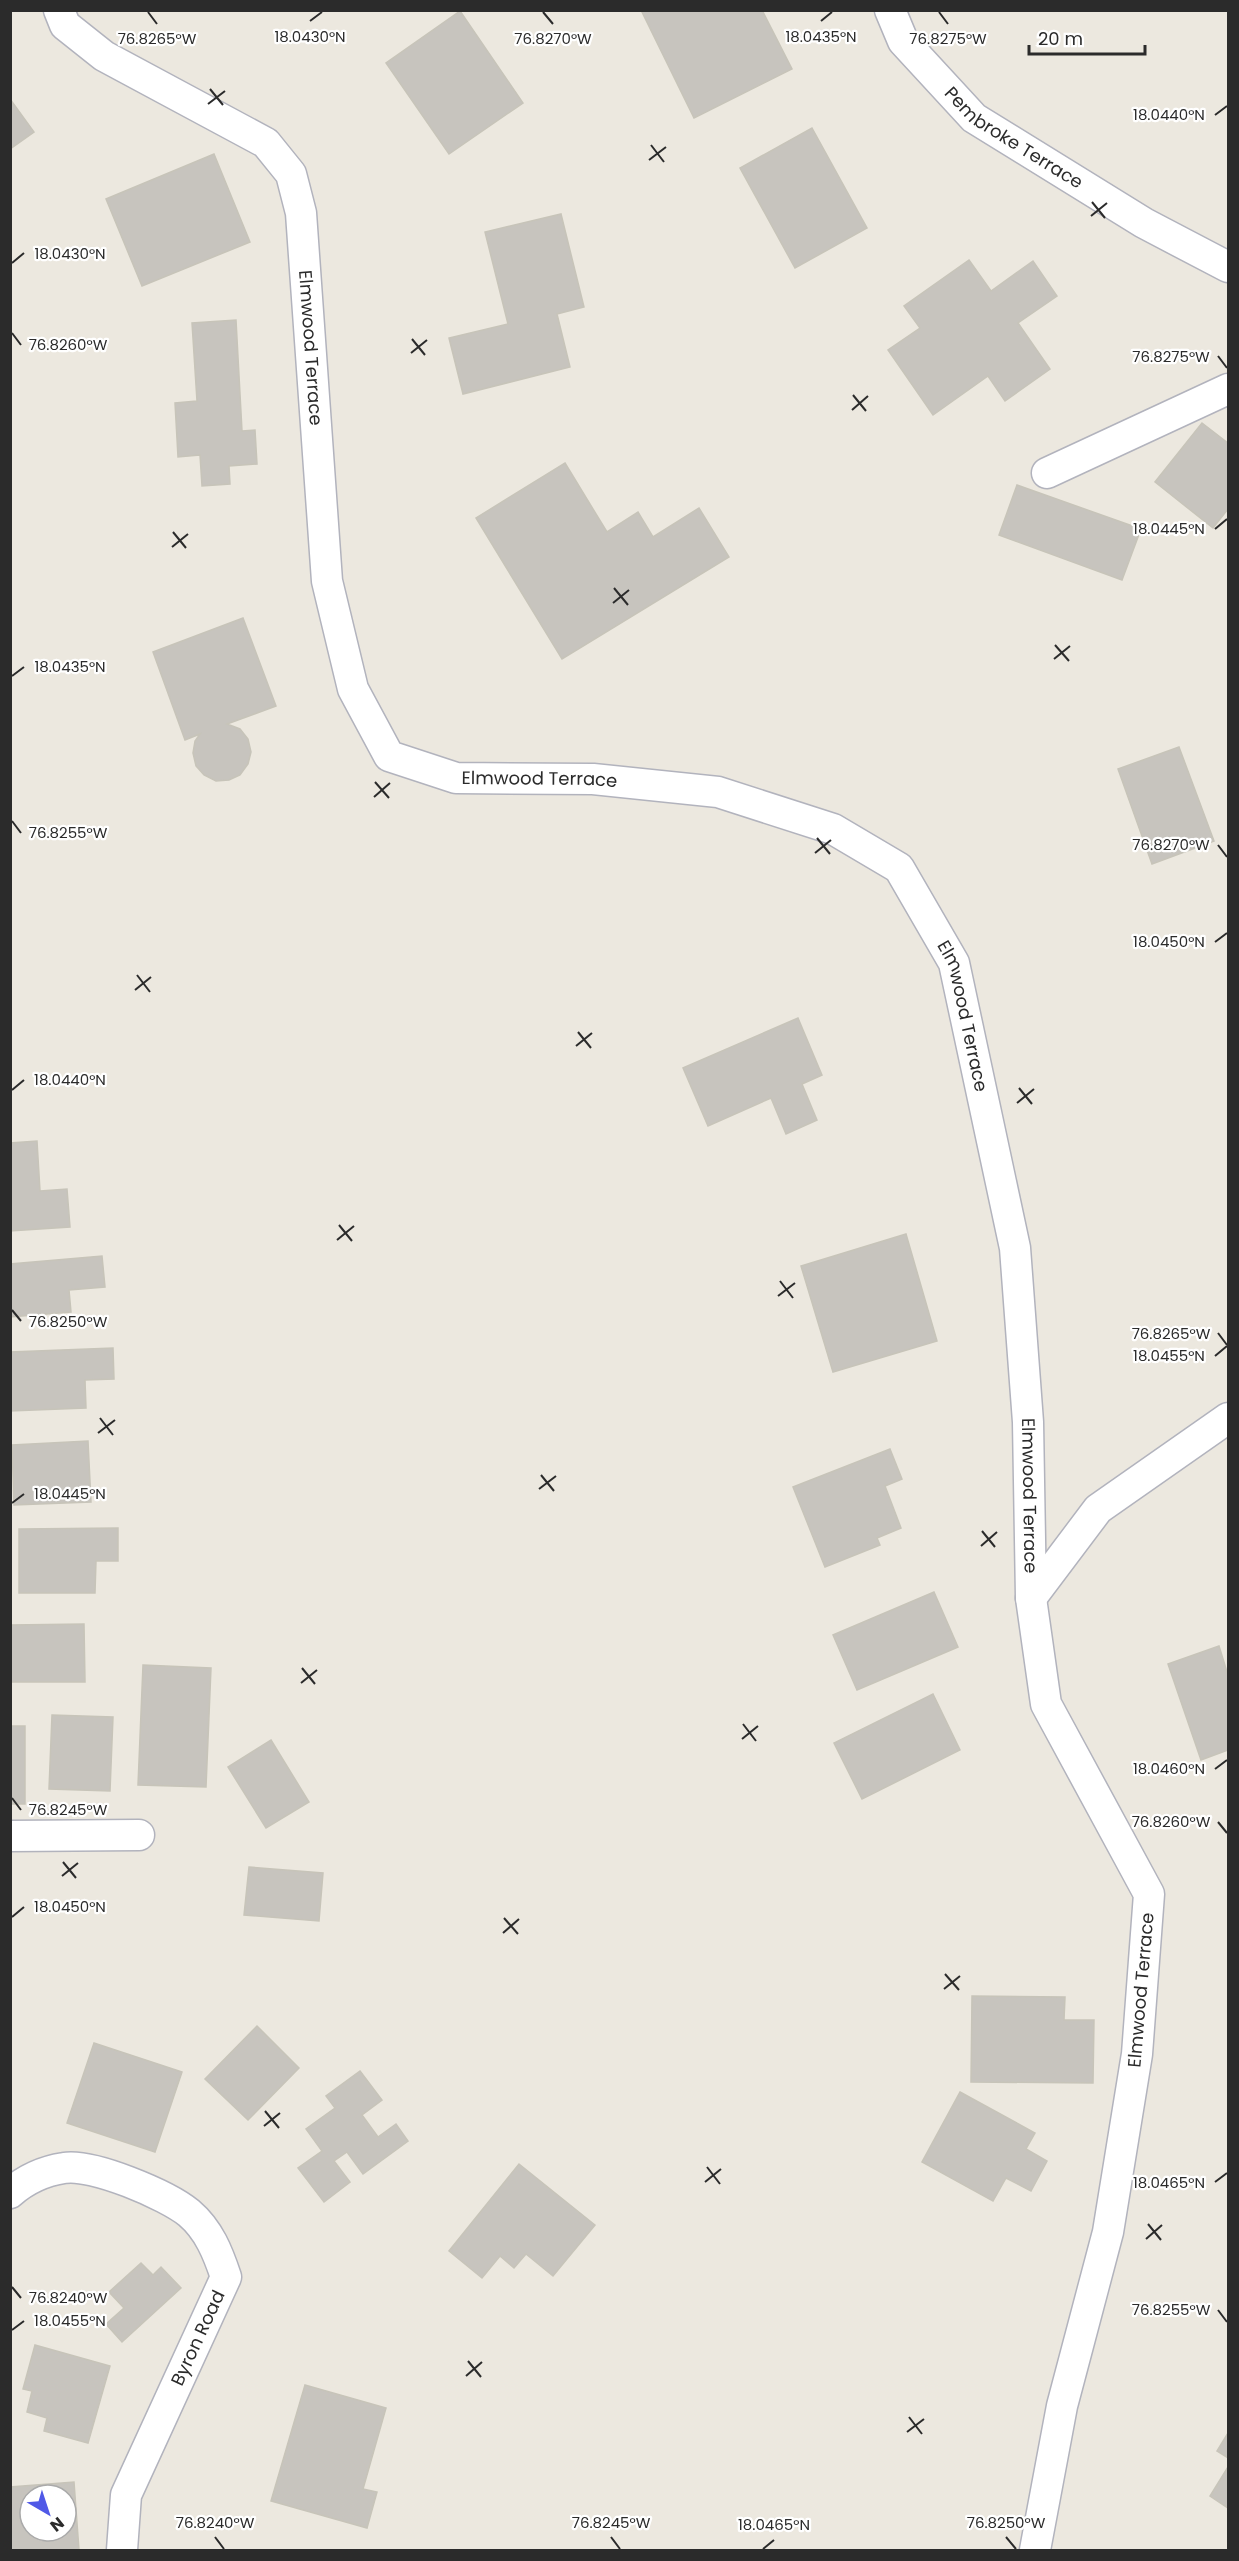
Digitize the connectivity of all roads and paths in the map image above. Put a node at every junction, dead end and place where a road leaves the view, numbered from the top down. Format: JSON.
{"nodes":[{"id":1,"x":59,"y":10,"type":"edge"},
{"id":2,"x":890,"y":10,"type":"edge"},
{"id":3,"x":1228,"y":267,"type":"edge"},
{"id":4,"x":1228,"y":389,"type":"edge"},
{"id":5,"x":1047,"y":473,"type":"dead end"},
{"id":6,"x":1228,"y":1418,"type":"edge"},
{"id":7,"x":1031,"y":1598,"type":"junction"},
{"id":8,"x":139,"y":1835,"type":"dead end"},
{"id":9,"x":10,"y":1836,"type":"edge"},
{"id":10,"x":10,"y":2193,"type":"edge"},
{"id":11,"x":122,"y":2550,"type":"edge"},
{"id":12,"x":1035,"y":2550,"type":"edge"}],
"edges":[{"from":1,"to":7,"type":"street","name":"Elmwood Terrace"},
{"from":2,"to":3,"type":"street","name":"Pembroke Terrace"},
{"from":4,"to":5,"type":"street"},
{"from":6,"to":7,"type":"street"},
{"from":7,"to":12,"type":"street","name":"Elmwood Terrace"},
{"from":8,"to":9,"type":"street"},
{"from":10,"to":11,"type":"street","name":"Byron Road"}]}
